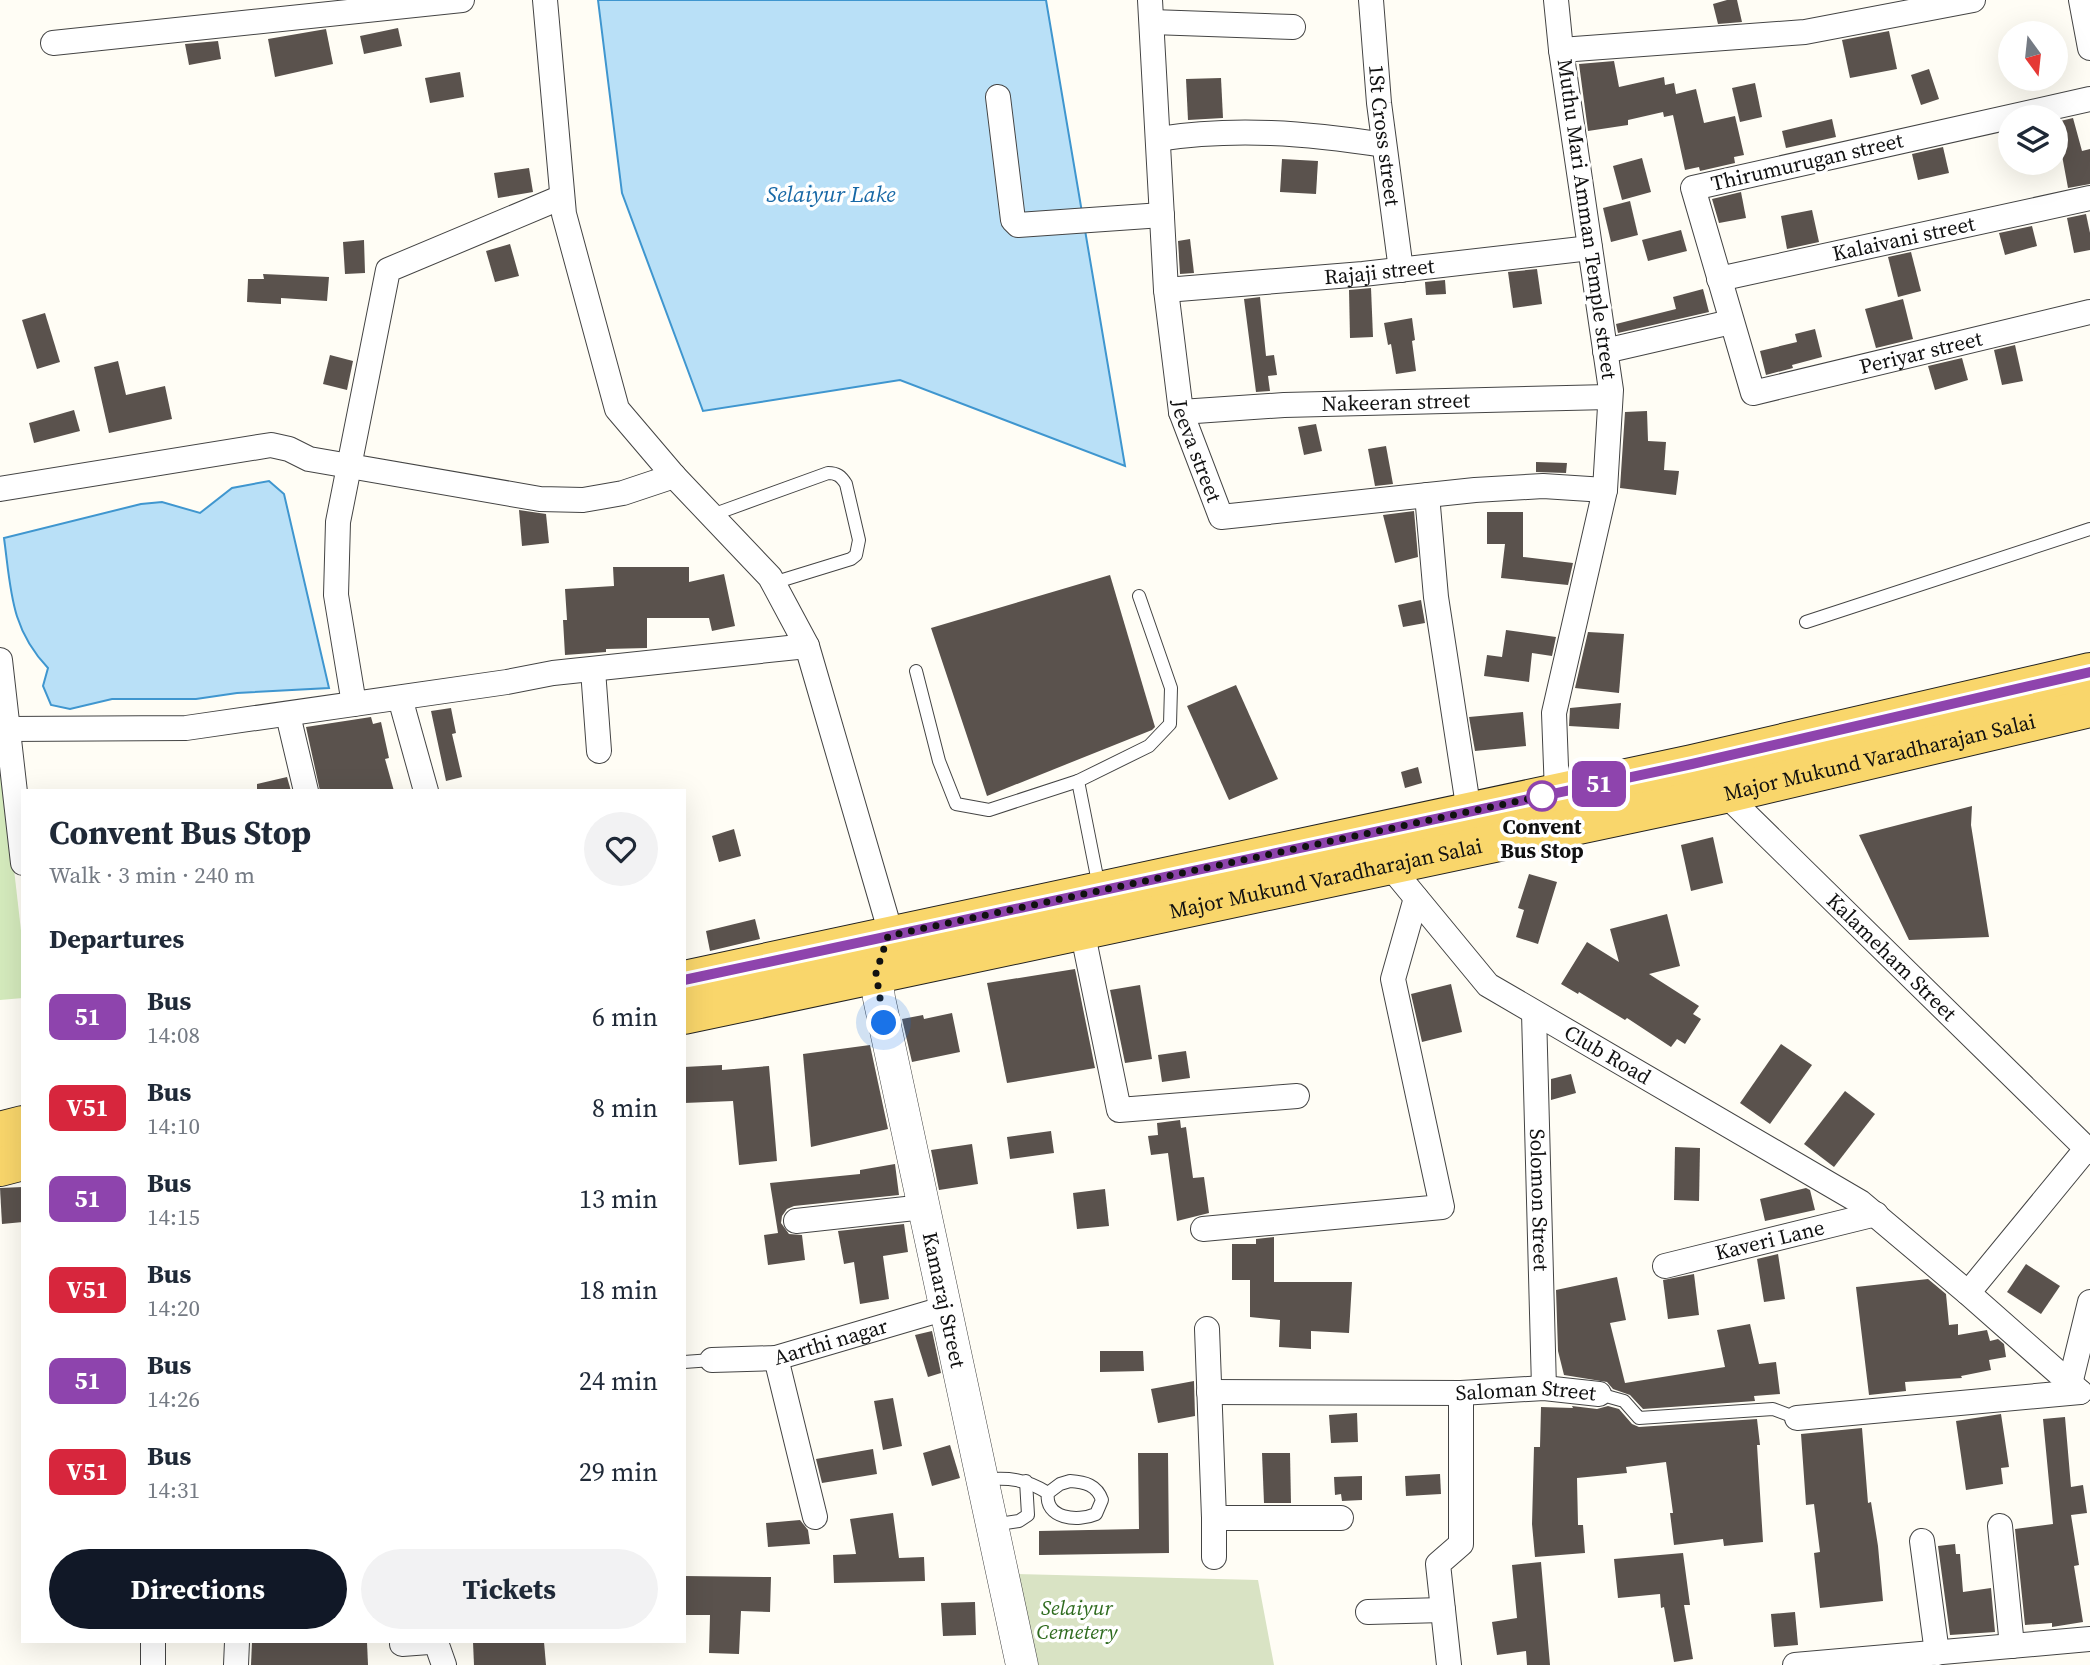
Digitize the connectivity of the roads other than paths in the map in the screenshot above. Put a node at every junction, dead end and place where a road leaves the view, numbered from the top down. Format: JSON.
{"nodes":[{"id":1,"x":462,"y":0,"type":"edge"},
{"id":2,"x":545,"y":0,"type":"edge"},
{"id":3,"x":1371,"y":0,"type":"edge"},
{"id":4,"x":1556,"y":0,"type":"edge"},
{"id":5,"x":1973,"y":0,"type":"edge"},
{"id":6,"x":2081,"y":0,"type":"edge"},
{"id":7,"x":1151,"y":11,"type":"edge"},
{"id":8,"x":1293,"y":27,"type":"dead end"},
{"id":9,"x":53,"y":43,"type":"dead end"},
{"id":10,"x":2090,"y":48,"type":"edge"},
{"id":11,"x":1561,"y":50,"type":"junction"},
{"id":12,"x":998,"y":97,"type":"dead end"},
{"id":13,"x":2090,"y":99,"type":"edge"},
{"id":14,"x":1158,"y":139,"type":"junction"},
{"id":15,"x":1384,"y":145,"type":"junction"},
{"id":16,"x":562,"y":197,"type":"junction"},
{"id":17,"x":2090,"y":198,"type":"edge"},
{"id":18,"x":1162,"y":215,"type":"junction"},
{"id":19,"x":1590,"y":248,"type":"junction"},
{"id":20,"x":1401,"y":270,"type":"junction"},
{"id":21,"x":1719,"y":279,"type":"junction"},
{"id":22,"x":1166,"y":290,"type":"junction"},
{"id":23,"x":2090,"y":312,"type":"edge"},
{"id":24,"x":1731,"y":322,"type":"junction"},
{"id":25,"x":1605,"y":351,"type":"junction"},
{"id":26,"x":1753,"y":393,"type":"joint"},
{"id":27,"x":1609,"y":397,"type":"junction"},
{"id":28,"x":1181,"y":412,"type":"junction"},
{"id":29,"x":348,"y":466,"type":"junction"},
{"id":30,"x":0,"y":489,"type":"edge"},
{"id":31,"x":1605,"y":490,"type":"junction"},
{"id":32,"x":692,"y":493,"type":"junction"},
{"id":33,"x":1427,"y":495,"type":"junction"},
{"id":34,"x":2090,"y":529,"type":"edge"},
{"id":35,"x":773,"y":583,"type":"junction"},
{"id":36,"x":1139,"y":596,"type":"dead end"},
{"id":37,"x":1806,"y":622,"type":"dead end"},
{"id":38,"x":807,"y":646,"type":"junction"},
{"id":39,"x":0,"y":660,"type":"edge"},
{"id":40,"x":593,"y":670,"type":"junction"},
{"id":41,"x":916,"y":671,"type":"dead end"},
{"id":42,"x":2090,"y":672,"type":"edge"},
{"id":43,"x":400,"y":698,"type":"junction"},
{"id":44,"x":354,"y":704,"type":"junction"},
{"id":45,"x":2090,"y":708,"type":"edge"},
{"id":46,"x":288,"y":715,"type":"junction"},
{"id":47,"x":8,"y":729,"type":"junction"},
{"id":48,"x":599,"y":751,"type":"dead end"},
{"id":49,"x":1692,"y":764,"type":"junction"},
{"id":50,"x":1078,"y":781,"type":"junction"},
{"id":51,"x":306,"y":789,"type":"edge"},
{"id":52,"x":425,"y":789,"type":"edge"},
{"id":53,"x":1557,"y":793,"type":"junction"},
{"id":54,"x":1725,"y":794,"type":"junction"},
{"id":55,"x":1469,"y":812,"type":"junction"},
{"id":56,"x":21,"y":845,"type":"edge"},
{"id":57,"x":1389,"y":865,"type":"junction"},
{"id":58,"x":1099,"y":891,"type":"junction"},
{"id":59,"x":1416,"y":898,"type":"junction"},
{"id":60,"x":1082,"y":930,"type":"junction"},
{"id":61,"x":888,"y":936,"type":"junction"},
{"id":62,"x":876,"y":973,"type":"junction"},
{"id":63,"x":686,"y":980,"type":"edge"},
{"id":64,"x":1534,"y":1013,"type":"junction"},
{"id":65,"x":686,"y":1015,"type":"edge"},
{"id":66,"x":1297,"y":1096,"type":"dead end"},
{"id":67,"x":21,"y":1126,"type":"edge"},
{"id":68,"x":0,"y":1131,"type":"edge"},
{"id":69,"x":2089,"y":1150,"type":"edge"},
{"id":70,"x":21,"y":1162,"type":"edge"},
{"id":71,"x":0,"y":1167,"type":"edge"},
{"id":72,"x":924,"y":1207,"type":"junction"},
{"id":73,"x":1868,"y":1208,"type":"junction"},
{"id":74,"x":796,"y":1221,"type":"dead end"},
{"id":75,"x":1203,"y":1229,"type":"dead end"},
{"id":76,"x":1665,"y":1266,"type":"dead end"},
{"id":77,"x":1968,"y":1293,"type":"junction"},
{"id":78,"x":2090,"y":1302,"type":"edge"},
{"id":79,"x":946,"y":1308,"type":"junction"},
{"id":80,"x":1207,"y":1329,"type":"dead end"},
{"id":81,"x":776,"y":1358,"type":"junction"},
{"id":82,"x":712,"y":1360,"type":"joint"},
{"id":83,"x":686,"y":1362,"type":"edge"},
{"id":84,"x":1545,"y":1388,"type":"junction"},
{"id":85,"x":2075,"y":1388,"type":"junction"},
{"id":86,"x":1209,"y":1392,"type":"junction"},
{"id":87,"x":1461,"y":1393,"type":"junction"},
{"id":88,"x":1599,"y":1394,"type":"joint"},
{"id":89,"x":1797,"y":1418,"type":"joint"},
{"id":90,"x":982,"y":1480,"type":"junction"},
{"id":91,"x":1026,"y":1481,"type":"junction"},
{"id":92,"x":1048,"y":1493,"type":"dead end"},
{"id":93,"x":815,"y":1517,"type":"dead end"},
{"id":94,"x":1214,"y":1518,"type":"junction"},
{"id":95,"x":1341,"y":1518,"type":"dead end"},
{"id":96,"x":992,"y":1525,"type":"junction"},
{"id":97,"x":2000,"y":1526,"type":"dead end"},
{"id":98,"x":1922,"y":1541,"type":"dead end"},
{"id":99,"x":1214,"y":1557,"type":"dead end"},
{"id":100,"x":1443,"y":1610,"type":"junction"},
{"id":101,"x":1368,"y":1612,"type":"dead end"},
{"id":102,"x":2090,"y":1639,"type":"edge"},
{"id":103,"x":153,"y":1643,"type":"edge"},
{"id":104,"x":237,"y":1643,"type":"edge"},
{"id":105,"x":426,"y":1643,"type":"edge"},
{"id":106,"x":432,"y":1643,"type":"edge"},
{"id":107,"x":2012,"y":1646,"type":"junction"},
{"id":108,"x":401,"y":1650,"type":"edge"},
{"id":109,"x":1937,"y":1653,"type":"junction"},
{"id":110,"x":153,"y":1665,"type":"edge"},
{"id":111,"x":236,"y":1665,"type":"edge"},
{"id":112,"x":444,"y":1665,"type":"edge"},
{"id":113,"x":1021,"y":1665,"type":"edge"},
{"id":114,"x":1448,"y":1665,"type":"edge"},
{"id":115,"x":1795,"y":1665,"type":"edge"}],
"edges":[{"from":1,"to":9,"type":"street"},
{"from":2,"to":16,"type":"street"},
{"from":3,"to":15,"type":"street","name":"1St Cross street"},
{"from":4,"to":11,"type":"street"},
{"from":5,"to":11,"type":"street","name":"Muthu Mari Amman Temple street"},
{"from":6,"to":10,"type":"street"},
{"from":7,"to":8,"type":"street"},
{"from":7,"to":14,"type":"street","name":"Jeeva street"},
{"from":11,"to":19,"type":"street","name":"Muthu Mari Amman Temple street"},
{"from":12,"to":18,"type":"street"},
{"from":13,"to":21,"type":"street","name":"Thirumurugan street"},
{"from":14,"to":15,"type":"street"},
{"from":14,"to":18,"type":"street","name":"Jeeva street"},
{"from":15,"to":20,"type":"street","name":"1St Cross street"},
{"from":16,"to":29,"type":"street"},
{"from":16,"to":32,"type":"street"},
{"from":17,"to":21,"type":"street","name":"Kalaivani street"},
{"from":18,"to":22,"type":"street","name":"Jeeva street"},
{"from":19,"to":20,"type":"street","name":"Rajaji street"},
{"from":19,"to":25,"type":"street","name":"Muthu Mari Amman Temple street"},
{"from":20,"to":22,"type":"street","name":"Rajaji street"},
{"from":21,"to":24,"type":"street","name":"Thirumurugan street"},
{"from":22,"to":28,"type":"street","name":"Jeeva street"},
{"from":23,"to":26,"type":"street","name":"Periyar street"},
{"from":24,"to":25,"type":"street"},
{"from":24,"to":26,"type":"street","name":"Thirumurugan street"},
{"from":25,"to":27,"type":"street","name":"Muthu Mari Amman Temple street"},
{"from":27,"to":28,"type":"street","name":"Nakeeran street"},
{"from":27,"to":31,"type":"street","name":"Muthu Mari Amman Temple street"},
{"from":28,"to":33,"type":"street","name":"Jeeva street"},
{"from":29,"to":30,"type":"street"},
{"from":29,"to":32,"type":"street"},
{"from":29,"to":44,"type":"street"},
{"from":31,"to":33,"type":"street","name":"Jeeva street"},
{"from":31,"to":53,"type":"street","name":"Muthu Mari Amman Temple street"},
{"from":32,"to":35,"type":"street"},
{"from":32,"to":35,"type":"lane"},
{"from":33,"to":55,"type":"street"},
{"from":34,"to":37,"type":"lane"},
{"from":35,"to":38,"type":"street"},
{"from":36,"to":50,"type":"lane"},
{"from":38,"to":40,"type":"street"},
{"from":38,"to":61,"type":"street"},
{"from":39,"to":47,"type":"street"},
{"from":40,"to":43,"type":"street"},
{"from":40,"to":48,"type":"street"},
{"from":41,"to":50,"type":"lane"},
{"from":42,"to":49,"type":"main road","name":"Major Mukund Varadharajan Salai"},
{"from":43,"to":44,"type":"street"},
{"from":43,"to":52,"type":"street"},
{"from":44,"to":46,"type":"street"},
{"from":45,"to":54,"type":"main road","name":"Major Mukund Varadharajan Salai"},
{"from":46,"to":47,"type":"street"},
{"from":46,"to":51,"type":"street"},
{"from":47,"to":56,"type":"street"},
{"from":49,"to":53,"type":"main road","name":"Major Mukund Varadharajan Salai"},
{"from":49,"to":54,"type":"street","name":"Kalameham Street"},
{"from":50,"to":58,"type":"lane"},
{"from":53,"to":55,"type":"main road","name":"Major Mukund Varadharajan Salai"},
{"from":54,"to":57,"type":"main road","name":"Major Mukund Varadharajan Salai"},
{"from":54,"to":69,"type":"street","name":"Kalameham Street"},
{"from":55,"to":58,"type":"main road","name":"Major Mukund Varadharajan Salai"},
{"from":57,"to":59,"type":"street","name":"Club Road"},
{"from":57,"to":60,"type":"main road","name":"Major Mukund Varadharajan Salai"},
{"from":58,"to":61,"type":"main road","name":"Major Mukund Varadharajan Salai"},
{"from":59,"to":64,"type":"street","name":"Club Road"},
{"from":59,"to":75,"type":"street"},
{"from":60,"to":62,"type":"main road","name":"Major Mukund Varadharajan Salai"},
{"from":60,"to":66,"type":"street"},
{"from":61,"to":62,"type":"street","name":"Kamaraj Street"},
{"from":61,"to":63,"type":"main road","name":"Major Mukund Varadharajan Salai"},
{"from":62,"to":65,"type":"main road","name":"Major Mukund Varadharajan Salai"},
{"from":62,"to":72,"type":"street","name":"Kamaraj Street"},
{"from":64,"to":73,"type":"street","name":"Club Road"},
{"from":64,"to":84,"type":"street","name":"Solomon Street"},
{"from":67,"to":68,"type":"main road"},
{"from":69,"to":77,"type":"street"},
{"from":70,"to":71,"type":"main road"},
{"from":72,"to":74,"type":"street"},
{"from":72,"to":79,"type":"street","name":"Kamaraj Street"},
{"from":73,"to":76,"type":"street","name":"Kaveri Lane"},
{"from":73,"to":77,"type":"street","name":"Club Road"},
{"from":77,"to":85,"type":"street","name":"Club Road"},
{"from":78,"to":85,"type":"street"},
{"from":79,"to":81,"type":"street","name":"Aarthi nagar"},
{"from":79,"to":90,"type":"street","name":"Kamaraj Street"},
{"from":80,"to":86,"type":"street"},
{"from":81,"to":82,"type":"street","name":"Aarthi nagar"},
{"from":81,"to":93,"type":"street"},
{"from":82,"to":83,"type":"lane"},
{"from":84,"to":87,"type":"street","name":"Saloman Street"},
{"from":84,"to":88,"type":"street","name":"Saloman Street"},
{"from":85,"to":89,"type":"street","name":"Saloman Street"},
{"from":86,"to":87,"type":"street","name":"Saloman Street"},
{"from":86,"to":94,"type":"street"},
{"from":87,"to":100,"type":"street"},
{"from":88,"to":89,"type":"lane","name":"Saloman Street"},
{"from":90,"to":91,"type":"lane"},
{"from":90,"to":96,"type":"street","name":"Kamaraj Street"},
{"from":91,"to":92,"type":"lane"},
{"from":91,"to":96,"type":"lane"},
{"from":94,"to":95,"type":"street"},
{"from":94,"to":99,"type":"street"},
{"from":96,"to":113,"type":"street","name":"Kamaraj Street"},
{"from":97,"to":107,"type":"street"},
{"from":98,"to":109,"type":"street"},
{"from":100,"to":101,"type":"street"},
{"from":100,"to":114,"type":"street"},
{"from":102,"to":107,"type":"street"},
{"from":103,"to":110,"type":"street"},
{"from":104,"to":111,"type":"street"},
{"from":105,"to":108,"type":"street"},
{"from":106,"to":112,"type":"street"},
{"from":107,"to":109,"type":"street"},
{"from":109,"to":115,"type":"street"}]}
